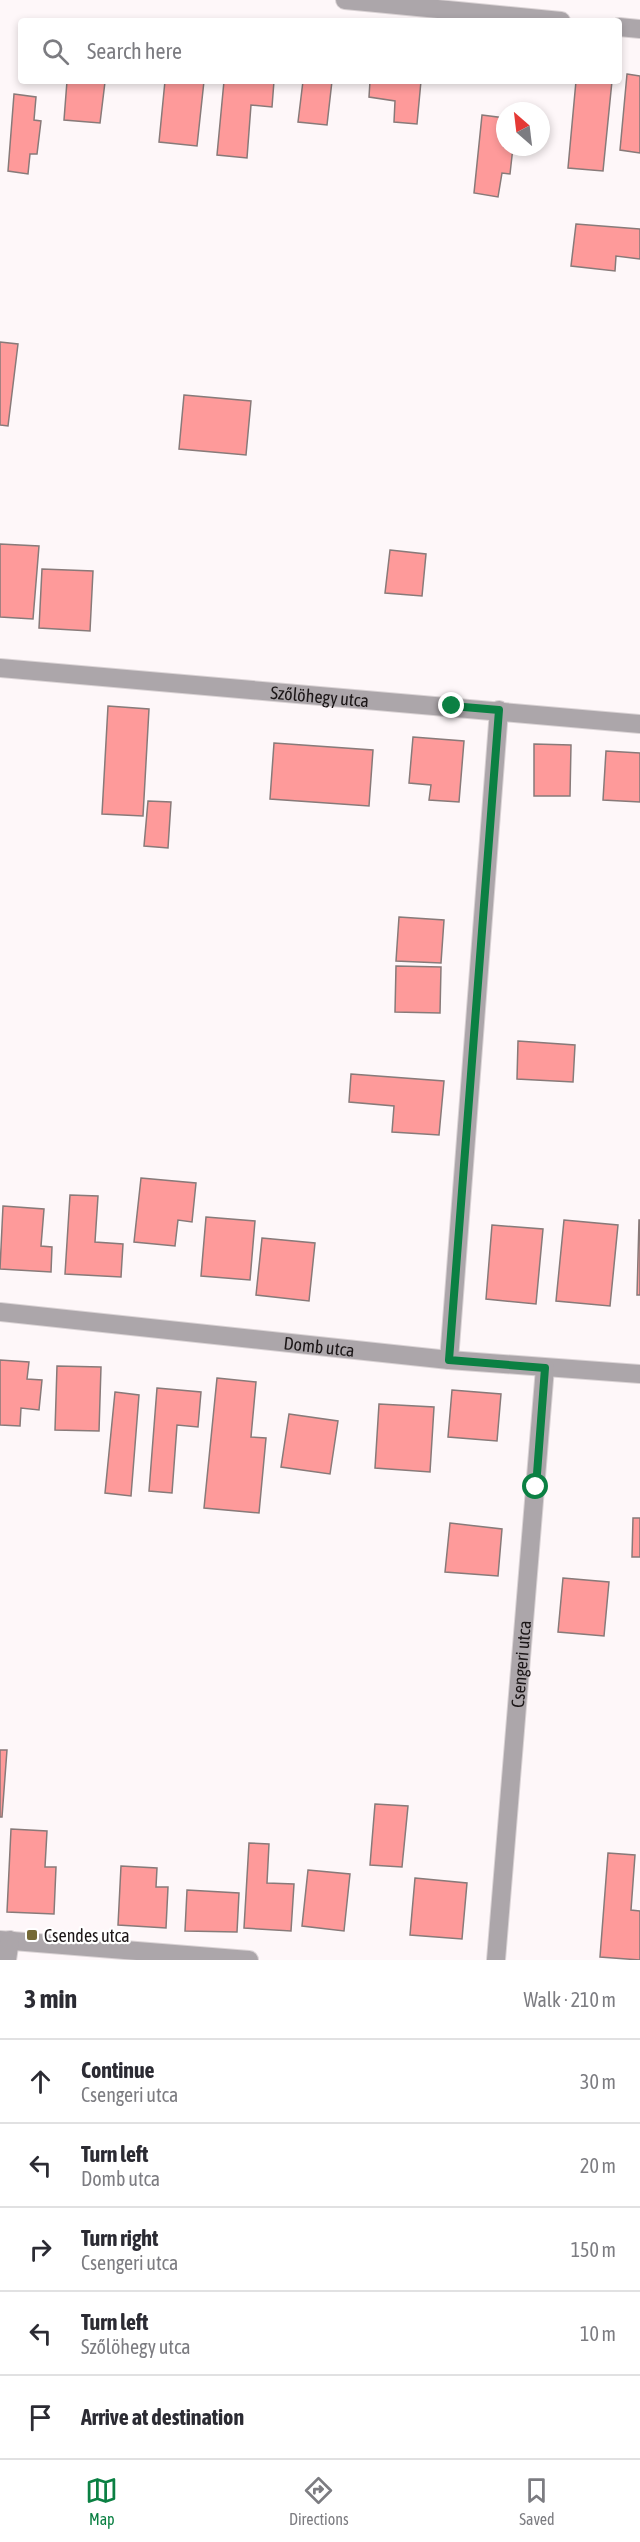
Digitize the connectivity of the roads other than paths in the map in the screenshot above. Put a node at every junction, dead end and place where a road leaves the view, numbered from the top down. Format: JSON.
{"nodes":[{"id":1,"x":345,"y":0,"type":"edge"},
{"id":2,"x":530,"y":18,"type":"edge"},
{"id":3,"x":622,"y":27,"type":"edge"},
{"id":4,"x":640,"y":29,"type":"edge"},
{"id":5,"x":0,"y":668,"type":"edge"},
{"id":6,"x":499,"y":710,"type":"junction"},
{"id":7,"x":640,"y":724,"type":"edge"},
{"id":8,"x":0,"y":1312,"type":"edge"},
{"id":9,"x":449,"y":1360,"type":"junction"},
{"id":10,"x":545,"y":1368,"type":"junction"},
{"id":11,"x":640,"y":1374,"type":"edge"},
{"id":12,"x":5,"y":1940,"type":"edge"},
{"id":13,"x":8,"y":1960,"type":"edge"},
{"id":14,"x":249,"y":1960,"type":"edge"},
{"id":15,"x":496,"y":1960,"type":"edge"}],
"edges":[{"from":1,"to":2,"type":"street"},
{"from":3,"to":4,"type":"street"},
{"from":5,"to":6,"type":"street","name":"Szőlöhegy utca"},
{"from":6,"to":7,"type":"street","name":"Szőlöhegy utca"},
{"from":6,"to":9,"type":"street"},
{"from":8,"to":9,"type":"street","name":"Domb utca"},
{"from":9,"to":10,"type":"street","name":"Domb utca"},
{"from":10,"to":11,"type":"street","name":"Domb utca"},
{"from":10,"to":15,"type":"street","name":"Csengeri utca"},
{"from":12,"to":13,"type":"street"},
{"from":12,"to":14,"type":"street"}]}
